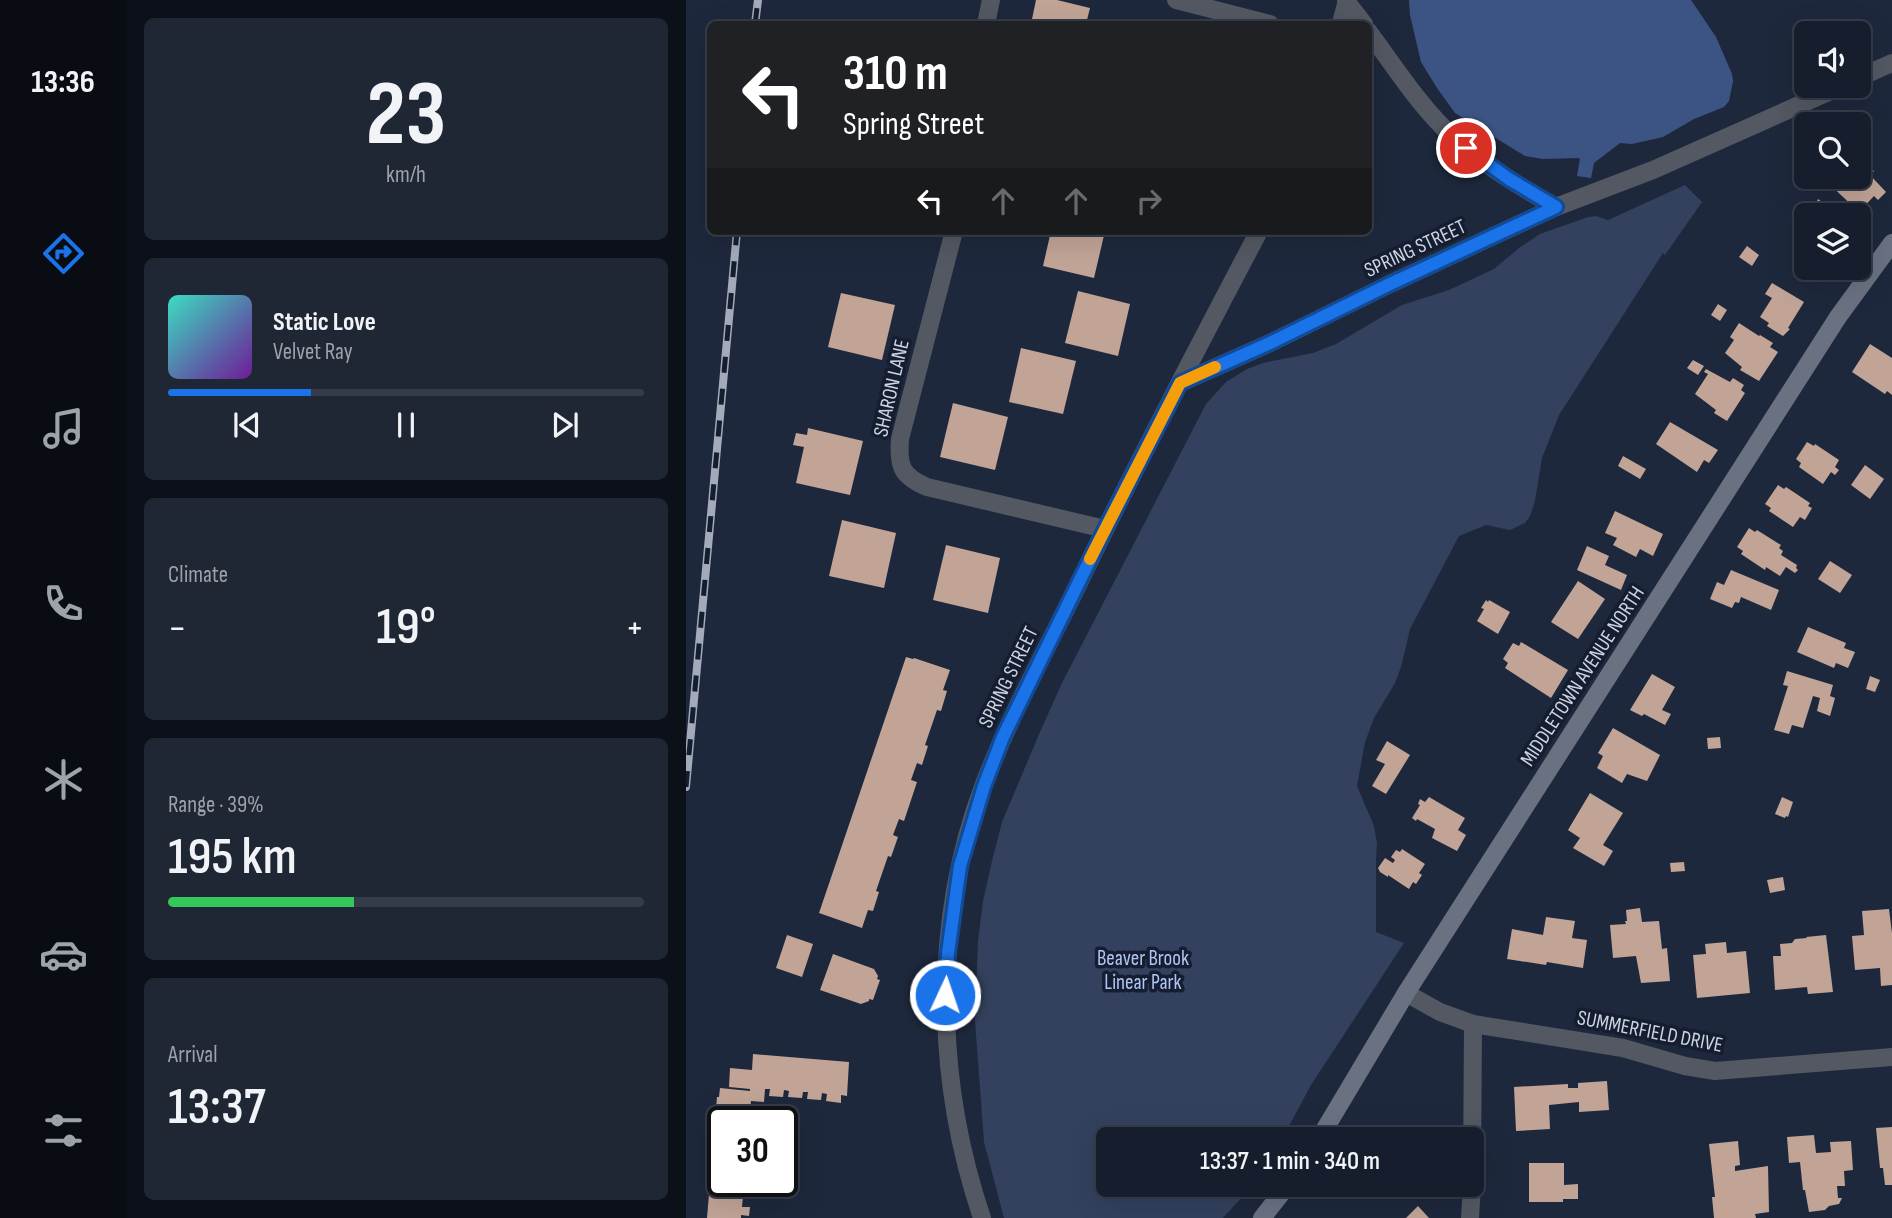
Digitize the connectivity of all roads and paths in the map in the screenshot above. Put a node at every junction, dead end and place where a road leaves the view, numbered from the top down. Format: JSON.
{"nodes":[{"id":1,"x":992,"y":0,"type":"edge"},
{"id":2,"x":1176,"y":0,"type":"edge"},
{"id":3,"x":1346,"y":0,"type":"edge"},
{"id":4,"x":987,"y":21,"type":"edge"},
{"id":5,"x":1257,"y":21,"type":"edge"},
{"id":6,"x":1342,"y":21,"type":"edge"},
{"id":7,"x":1362,"y":21,"type":"edge"},
{"id":8,"x":1372,"y":36,"type":"edge"},
{"id":9,"x":1892,"y":64,"type":"edge"},
{"id":10,"x":1871,"y":73,"type":"edge"},
{"id":11,"x":1815,"y":98,"type":"edge"},
{"id":12,"x":1556,"y":207,"type":"junction"},
{"id":13,"x":953,"y":235,"type":"edge"},
{"id":14,"x":1257,"y":235,"type":"edge"},
{"id":15,"x":1892,"y":243,"type":"edge"},
{"id":16,"x":1180,"y":383,"type":"junction"},
{"id":17,"x":1105,"y":529,"type":"junction"},
{"id":18,"x":1406,"y":993,"type":"junction"},
{"id":19,"x":1473,"y":1024,"type":"junction"},
{"id":20,"x":1892,"y":1057,"type":"edge"},
{"id":21,"x":1325,"y":1127,"type":"edge"},
{"id":22,"x":1472,"y":1127,"type":"edge"},
{"id":23,"x":1279,"y":1197,"type":"edge"},
{"id":24,"x":1471,"y":1197,"type":"edge"},
{"id":25,"x":982,"y":1218,"type":"edge"},
{"id":26,"x":1262,"y":1218,"type":"edge"},
{"id":27,"x":1470,"y":1218,"type":"edge"}],
"edges":[{"from":1,"to":4,"type":"street"},
{"from":2,"to":5,"type":"street"},
{"from":3,"to":6,"type":"street"},
{"from":3,"to":7,"type":"street"},
{"from":8,"to":12,"type":"street"},
{"from":9,"to":10,"type":"street"},
{"from":11,"to":12,"type":"street","name":"SPRING STREET"},
{"from":12,"to":16,"type":"street","name":"SPRING STREET"},
{"from":13,"to":17,"type":"street","name":"SHARON LANE"},
{"from":14,"to":16,"type":"street","name":"SPRING STREET"},
{"from":15,"to":18,"type":"street","name":"MIDDLETOWN AVENUE NORTH"},
{"from":16,"to":17,"type":"street","name":"SPRING STREET"},
{"from":17,"to":25,"type":"street","name":"SPRING STREET"},
{"from":18,"to":19,"type":"street","name":"SUMMERFIELD DRIVE"},
{"from":18,"to":21,"type":"street","name":"MIDDLETOWN AVENUE NORTH"},
{"from":19,"to":20,"type":"street","name":"SUMMERFIELD DRIVE"},
{"from":19,"to":22,"type":"street"},
{"from":23,"to":26,"type":"street"},
{"from":24,"to":27,"type":"street"}]}
